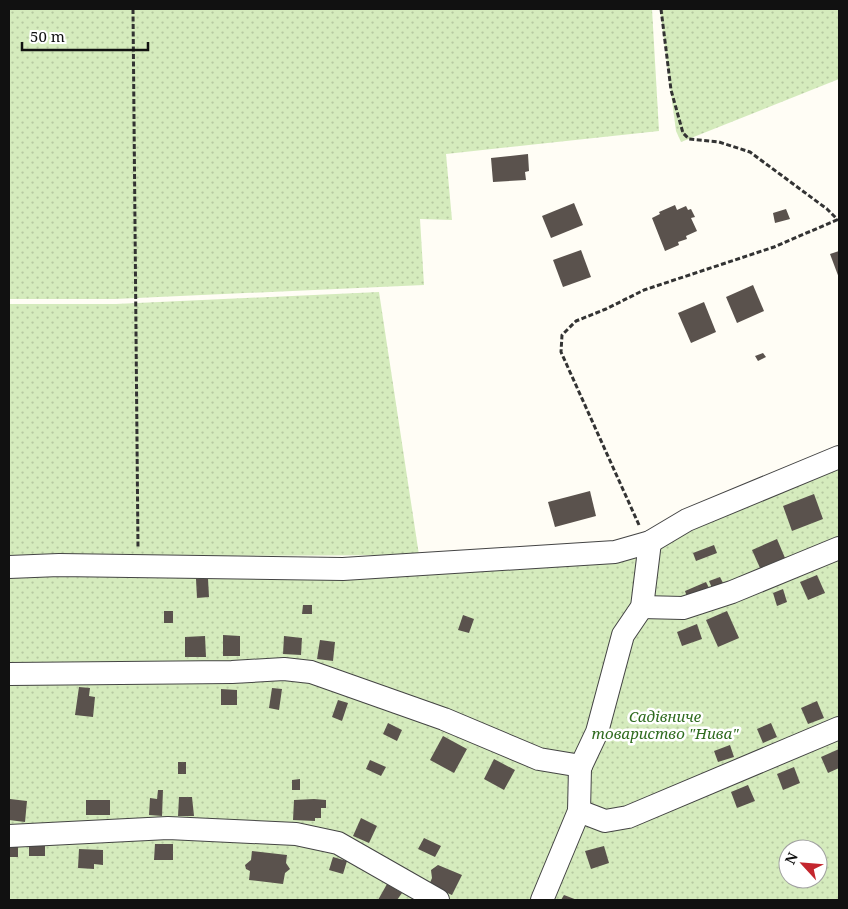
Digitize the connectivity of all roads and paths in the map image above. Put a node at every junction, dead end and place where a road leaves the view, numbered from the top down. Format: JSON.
{"nodes":[{"id":1,"x":132,"y":9,"type":"edge"},
{"id":2,"x":661,"y":9,"type":"edge"},
{"id":3,"x":839,"y":220,"type":"edge"},
{"id":4,"x":839,"y":457,"type":"edge"},
{"id":5,"x":650,"y":542,"type":"junction"},
{"id":6,"x":839,"y":548,"type":"edge"},
{"id":7,"x":138,"y":566,"type":"junction"},
{"id":8,"x":9,"y":567,"type":"edge"},
{"id":9,"x":642,"y":607,"type":"junction"},
{"id":10,"x":9,"y":674,"type":"edge"},
{"id":11,"x":839,"y":728,"type":"edge"},
{"id":12,"x":582,"y":766,"type":"junction"},
{"id":13,"x":578,"y":811,"type":"junction"},
{"id":14,"x":9,"y":836,"type":"edge"},
{"id":15,"x":438,"y":900,"type":"edge"},
{"id":16,"x":542,"y":900,"type":"edge"}],
"edges":[{"from":1,"to":7,"type":"path"},
{"from":2,"to":3,"type":"path"},
{"from":3,"to":5,"type":"path"},
{"from":4,"to":5,"type":"street"},
{"from":5,"to":7,"type":"street"},
{"from":5,"to":9,"type":"street"},
{"from":6,"to":9,"type":"street"},
{"from":7,"to":8,"type":"street"},
{"from":9,"to":12,"type":"street"},
{"from":10,"to":12,"type":"street"},
{"from":11,"to":13,"type":"street"},
{"from":12,"to":13,"type":"street"},
{"from":13,"to":16,"type":"street"},
{"from":14,"to":15,"type":"street"}]}
